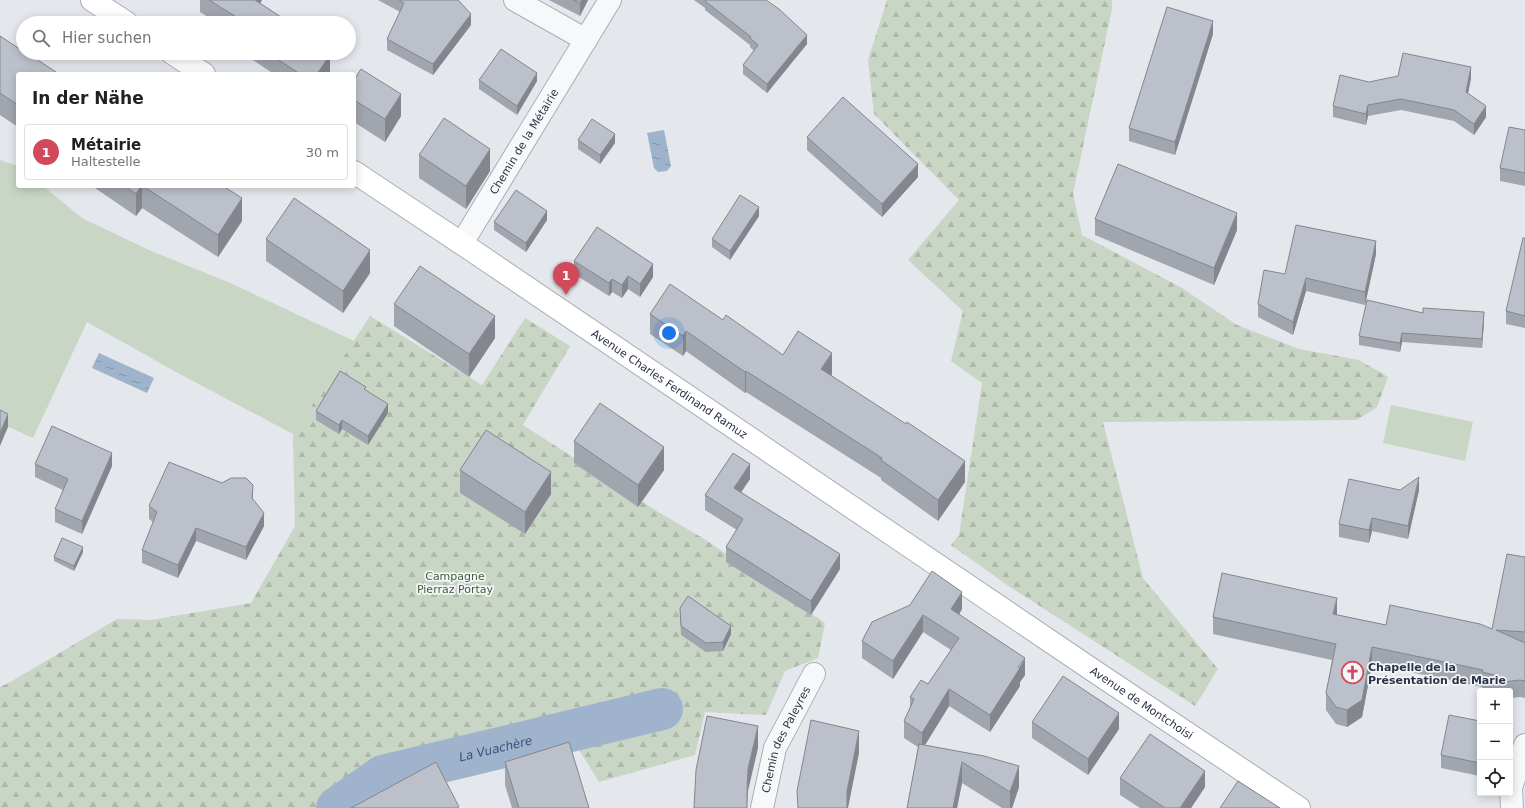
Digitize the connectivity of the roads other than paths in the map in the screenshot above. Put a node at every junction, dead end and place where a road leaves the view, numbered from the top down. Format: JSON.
{"nodes":[{"id":1,"x":92,"y":0,"type":"edge"},
{"id":2,"x":515,"y":0,"type":"edge"},
{"id":3,"x":610,"y":0,"type":"edge"},
{"id":4,"x":116,"y":16,"type":"edge"},
{"id":5,"x":586,"y":40,"type":"junction"},
{"id":6,"x":183,"y":60,"type":"edge"},
{"id":7,"x":201,"y":72,"type":"edge"},
{"id":8,"x":356,"y":173,"type":"edge"},
{"id":9,"x":462,"y":243,"type":"junction"},
{"id":10,"x":985,"y":596,"type":"joint"},
{"id":11,"x":814,"y":674,"type":"dead end"},
{"id":12,"x":1525,"y":745,"type":"edge"},
{"id":13,"x":762,"y":808,"type":"edge"},
{"id":14,"x":1299,"y":808,"type":"edge"},
{"id":15,"x":1512,"y":808,"type":"edge"}],
"edges":[{"from":1,"to":4,"type":"street"},
{"from":2,"to":5,"type":"street"},
{"from":3,"to":5,"type":"street","name":"Chemin de la Métairie"},
{"from":5,"to":9,"type":"street","name":"Chemin de la Métairie"},
{"from":6,"to":7,"type":"street"},
{"from":8,"to":9,"type":"street","name":"Avenue Charles Ferdinand Ramuz"},
{"from":9,"to":10,"type":"street","name":"Avenue Charles Ferdinand Ramuz"},
{"from":10,"to":14,"type":"street","name":"Avenue de Montchoisi"},
{"from":11,"to":13,"type":"street","name":"Chemin des Paleyres"},
{"from":12,"to":15,"type":"street"}]}
